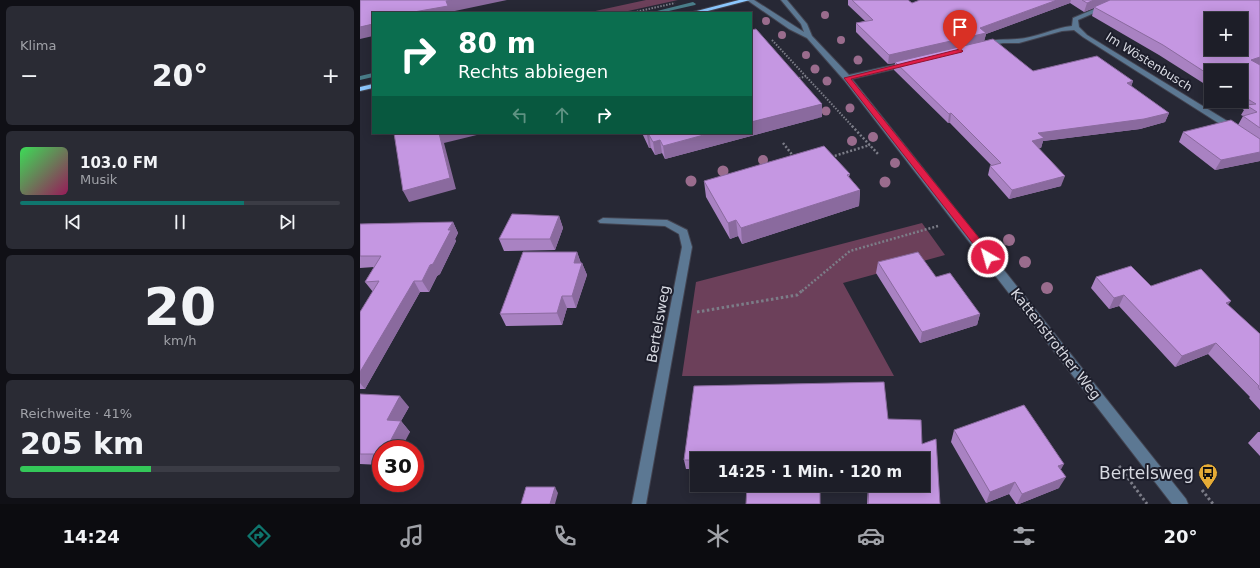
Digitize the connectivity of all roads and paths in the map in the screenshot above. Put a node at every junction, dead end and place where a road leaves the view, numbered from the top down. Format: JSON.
{"nodes":[{"id":1,"x":747,"y":0,"type":"edge"},
{"id":2,"x":750,"y":0,"type":"edge"},
{"id":3,"x":784,"y":0,"type":"edge"},
{"id":4,"x":1121,"y":0,"type":"edge"},
{"id":5,"x":676,"y":3,"type":"dead end"},
{"id":6,"x":635,"y":12,"type":"edge"},
{"id":7,"x":696,"y":12,"type":"edge"},
{"id":8,"x":1076,"y":28,"type":"junction"},
{"id":9,"x":809,"y":37,"type":"junction"},
{"id":10,"x":973,"y":48,"type":"edge"},
{"id":11,"x":913,"y":62,"type":"edge"},
{"id":12,"x":807,"y":76,"type":"dead end"},
{"id":13,"x":847,"y":78,"type":"junction"},
{"id":14,"x":793,"y":80,"type":"edge"},
{"id":15,"x":372,"y":86,"type":"edge"},
{"id":16,"x":360,"y":89,"type":"edge"},
{"id":17,"x":1241,"y":134,"type":"edge"},
{"id":18,"x":783,"y":143,"type":"dead end"},
{"id":19,"x":870,"y":145,"type":"dead end"},
{"id":20,"x":828,"y":158,"type":"edge"},
{"id":21,"x":796,"y":160,"type":"edge"},
{"id":22,"x":603,"y":222,"type":"dead end"},
{"id":23,"x":942,"y":225,"type":"dead end"},
{"id":24,"x":675,"y":316,"type":"junction"},
{"id":25,"x":639,"y":504,"type":"edge"},
{"id":26,"x":1181,"y":504,"type":"edge"}],
"edges":[{"from":1,"to":7,"type":"main road"},
{"from":2,"to":9,"type":"street","name":"Kattenstrother Weg"},
{"from":3,"to":9,"type":"street","name":"Kattenstrother Weg"},
{"from":4,"to":8,"type":"street"},
{"from":5,"to":6,"type":"path"},
{"from":8,"to":10,"type":"street"},
{"from":8,"to":17,"type":"street","name":"Im Wöstenbusch"},
{"from":9,"to":13,"type":"street","name":"Kattenstrother Weg"},
{"from":11,"to":13,"type":"street"},
{"from":12,"to":14,"type":"path"},
{"from":13,"to":26,"type":"street","name":"Kattenstrother Weg"},
{"from":15,"to":16,"type":"main road"},
{"from":18,"to":21,"type":"path"},
{"from":19,"to":20,"type":"path"},
{"from":22,"to":24,"type":"street","name":"Bertelsweg"},
{"from":23,"to":24,"type":"path"},
{"from":24,"to":25,"type":"street","name":"Bertelsweg"}]}
